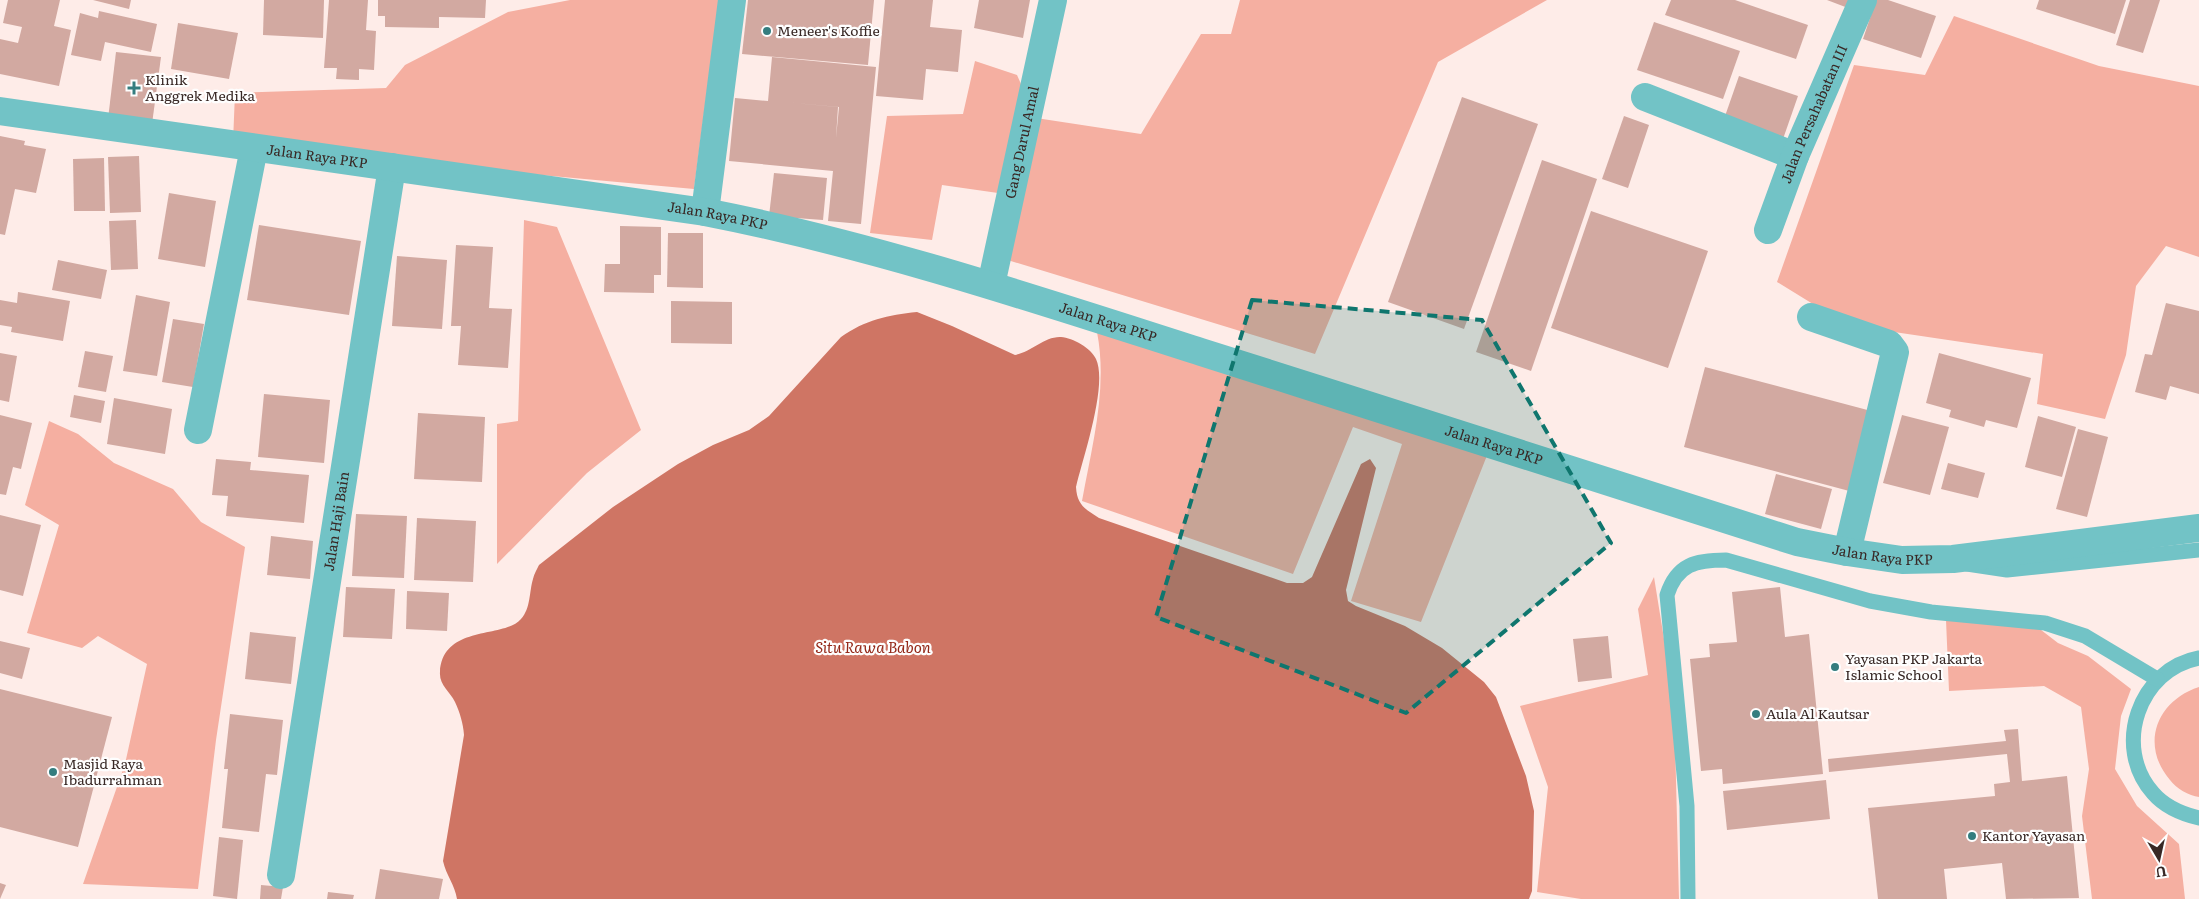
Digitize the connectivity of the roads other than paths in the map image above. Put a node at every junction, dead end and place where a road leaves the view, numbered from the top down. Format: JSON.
{"nodes":[{"id":1,"x":732,"y":0,"type":"edge"},
{"id":2,"x":1053,"y":0,"type":"edge"},
{"id":3,"x":1863,"y":0,"type":"edge"},
{"id":4,"x":1644,"y":98,"type":"dead end"},
{"id":5,"x":0,"y":111,"type":"edge"},
{"id":6,"x":254,"y":148,"type":"junction"},
{"id":7,"x":1795,"y":156,"type":"junction"},
{"id":8,"x":392,"y":167,"type":"junction"},
{"id":9,"x":705,"y":212,"type":"junction"},
{"id":10,"x":1768,"y":230,"type":"dead end"},
{"id":11,"x":990,"y":285,"type":"junction"},
{"id":12,"x":1810,"y":317,"type":"dead end"},
{"id":13,"x":198,"y":430,"type":"dead end"},
{"id":14,"x":2199,"y":528,"type":"edge"},
{"id":15,"x":2199,"y":550,"type":"edge"},
{"id":16,"x":1847,"y":552,"type":"junction"},
{"id":17,"x":1954,"y":559,"type":"junction"},
{"id":18,"x":2199,"y":658,"type":"edge"},
{"id":19,"x":2157,"y":679,"type":"junction"},
{"id":20,"x":2199,"y":818,"type":"edge"},
{"id":21,"x":281,"y":875,"type":"dead end"},
{"id":22,"x":1688,"y":899,"type":"edge"}],
"edges":[{"from":1,"to":9,"type":"street"},
{"from":2,"to":11,"type":"street","name":"Gang Darul Amal"},
{"from":3,"to":7,"type":"street","name":"Jalan Persahabatan III"},
{"from":4,"to":7,"type":"street"},
{"from":5,"to":6,"type":"street","name":"Jalan Raya PKP"},
{"from":6,"to":8,"type":"street","name":"Jalan Raya PKP"},
{"from":6,"to":13,"type":"street"},
{"from":7,"to":10,"type":"street","name":"Jalan Persahabatan III"},
{"from":8,"to":9,"type":"street","name":"Jalan Raya PKP"},
{"from":8,"to":21,"type":"street","name":"Jalan Haji Bain"},
{"from":9,"to":11,"type":"street","name":"Jalan Raya PKP"},
{"from":11,"to":16,"type":"street","name":"Jalan Raya PKP"},
{"from":12,"to":16,"type":"street"},
{"from":14,"to":17,"type":"street","name":"Jalan Raya PKP"},
{"from":15,"to":17,"type":"lane"},
{"from":16,"to":17,"type":"street","name":"Jalan Raya PKP"},
{"from":18,"to":19,"type":"lane"},
{"from":19,"to":20,"type":"lane"},
{"from":19,"to":22,"type":"lane"}]}
